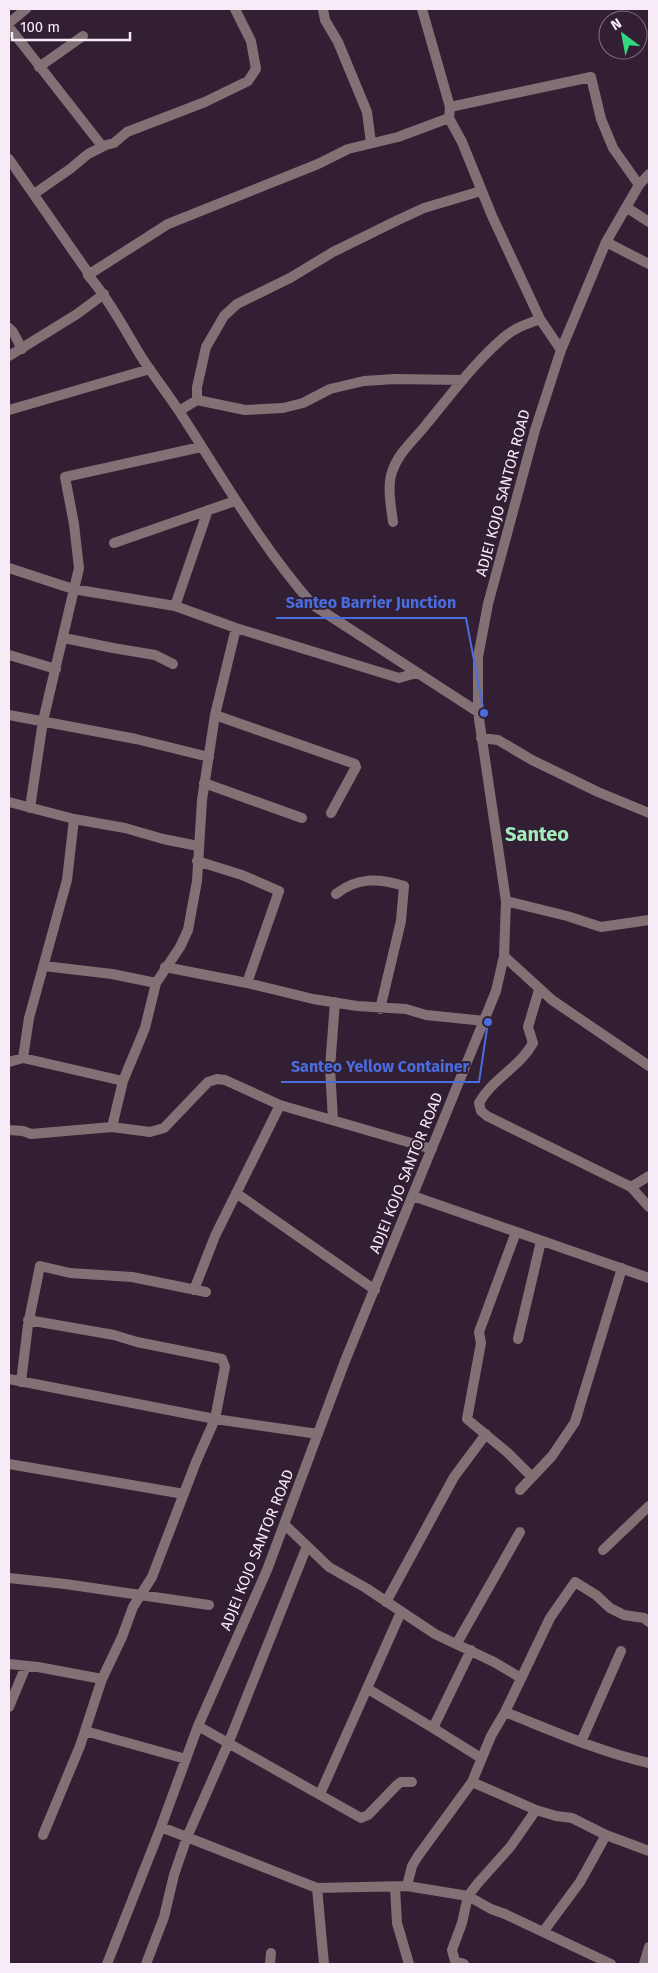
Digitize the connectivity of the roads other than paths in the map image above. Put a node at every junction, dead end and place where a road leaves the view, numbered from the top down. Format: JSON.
{"nodes":[{"id":1,"x":26,"y":9,"type":"edge"},
{"id":2,"x":235,"y":9,"type":"edge"},
{"id":3,"x":323,"y":9,"type":"edge"},
{"id":4,"x":422,"y":9,"type":"edge"},
{"id":5,"x":9,"y":23,"type":"edge"},
{"id":6,"x":9,"y":27,"type":"edge"},
{"id":7,"x":83,"y":36,"type":"dead end"},
{"id":8,"x":39,"y":66,"type":"junction"},
{"id":9,"x":450,"y":107,"type":"junction"},
{"id":10,"x":449,"y":118,"type":"junction"},
{"id":11,"x":371,"y":143,"type":"junction"},
{"id":12,"x":102,"y":146,"type":"junction"},
{"id":13,"x":9,"y":158,"type":"edge"},
{"id":14,"x":649,"y":174,"type":"edge"},
{"id":15,"x":639,"y":186,"type":"junction"},
{"id":16,"x":481,"y":191,"type":"junction"},
{"id":17,"x":34,"y":194,"type":"junction"},
{"id":18,"x":626,"y":208,"type":"junction"},
{"id":19,"x":649,"y":222,"type":"edge"},
{"id":20,"x":606,"y":242,"type":"junction"},
{"id":21,"x":649,"y":264,"type":"edge"},
{"id":22,"x":88,"y":275,"type":"junction"},
{"id":23,"x":104,"y":294,"type":"junction"},
{"id":24,"x":540,"y":319,"type":"junction"},
{"id":25,"x":9,"y":328,"type":"edge"},
{"id":26,"x":22,"y":348,"type":"junction"},
{"id":27,"x":561,"y":350,"type":"junction"},
{"id":28,"x":9,"y":356,"type":"edge"},
{"id":29,"x":150,"y":369,"type":"junction"},
{"id":30,"x":463,"y":380,"type":"junction"},
{"id":31,"x":197,"y":400,"type":"junction"},
{"id":32,"x":9,"y":410,"type":"edge"},
{"id":33,"x":179,"y":411,"type":"junction"},
{"id":34,"x":201,"y":447,"type":"junction"},
{"id":35,"x":235,"y":501,"type":"junction"},
{"id":36,"x":208,"y":510,"type":"junction"},
{"id":37,"x":393,"y":522,"type":"dead end"},
{"id":38,"x":114,"y":543,"type":"dead end"},
{"id":39,"x":9,"y":568,"type":"edge"},
{"id":40,"x":73,"y":589,"type":"junction"},
{"id":41,"x":175,"y":606,"type":"junction"},
{"id":42,"x":236,"y":628,"type":"junction"},
{"id":43,"x":64,"y":638,"type":"junction"},
{"id":44,"x":9,"y":655,"type":"edge"},
{"id":45,"x":173,"y":664,"type":"dead end"},
{"id":46,"x":56,"y":669,"type":"junction"},
{"id":47,"x":416,"y":673,"type":"junction"},
{"id":48,"x":478,"y":712,"type":"junction"},
{"id":49,"x":9,"y":715,"type":"edge"},
{"id":50,"x":216,"y":715,"type":"junction"},
{"id":51,"x":43,"y":721,"type":"junction"},
{"id":52,"x":481,"y":738,"type":"junction"},
{"id":53,"x":208,"y":757,"type":"junction"},
{"id":54,"x":204,"y":783,"type":"junction"},
{"id":55,"x":9,"y":802,"type":"edge"},
{"id":56,"x":30,"y":808,"type":"junction"},
{"id":57,"x":331,"y":813,"type":"dead end"},
{"id":58,"x":649,"y":814,"type":"edge"},
{"id":59,"x":302,"y":818,"type":"dead end"},
{"id":60,"x":74,"y":819,"type":"junction"},
{"id":61,"x":198,"y":846,"type":"junction"},
{"id":62,"x":197,"y":861,"type":"junction"},
{"id":63,"x":336,"y":894,"type":"dead end"},
{"id":64,"x":506,"y":901,"type":"junction"},
{"id":65,"x":649,"y":920,"type":"edge"},
{"id":66,"x":504,"y":956,"type":"junction"},
{"id":67,"x":44,"y":966,"type":"junction"},
{"id":68,"x":166,"y":968,"type":"junction"},
{"id":69,"x":156,"y":983,"type":"junction"},
{"id":70,"x":247,"y":983,"type":"junction"},
{"id":71,"x":540,"y":990,"type":"junction"},
{"id":72,"x":334,"y":1002,"type":"junction"},
{"id":73,"x":380,"y":1009,"type":"junction"},
{"id":74,"x":485,"y":1021,"type":"junction"},
{"id":75,"x":23,"y":1058,"type":"junction"},
{"id":76,"x":9,"y":1062,"type":"edge"},
{"id":77,"x":649,"y":1066,"type":"edge"},
{"id":78,"x":123,"y":1081,"type":"junction"},
{"id":79,"x":280,"y":1105,"type":"junction"},
{"id":80,"x":333,"y":1120,"type":"junction"},
{"id":81,"x":112,"y":1127,"type":"junction"},
{"id":82,"x":9,"y":1130,"type":"edge"},
{"id":83,"x":432,"y":1149,"type":"junction"},
{"id":84,"x":649,"y":1176,"type":"edge"},
{"id":85,"x":631,"y":1187,"type":"junction"},
{"id":86,"x":236,"y":1192,"type":"junction"},
{"id":87,"x":413,"y":1196,"type":"junction"},
{"id":88,"x":649,"y":1208,"type":"edge"},
{"id":89,"x":516,"y":1232,"type":"junction"},
{"id":90,"x":541,"y":1241,"type":"junction"},
{"id":91,"x":622,"y":1268,"type":"junction"},
{"id":92,"x":649,"y":1278,"type":"edge"},
{"id":93,"x":194,"y":1290,"type":"junction"},
{"id":94,"x":374,"y":1290,"type":"junction"},
{"id":95,"x":206,"y":1292,"type":"dead end"},
{"id":96,"x":28,"y":1320,"type":"junction"},
{"id":97,"x":518,"y":1339,"type":"dead end"},
{"id":98,"x":9,"y":1379,"type":"edge"},
{"id":99,"x":22,"y":1382,"type":"junction"},
{"id":100,"x":216,"y":1419,"type":"junction"},
{"id":101,"x":318,"y":1434,"type":"junction"},
{"id":102,"x":486,"y":1434,"type":"junction"},
{"id":103,"x":9,"y":1464,"type":"edge"},
{"id":104,"x":532,"y":1477,"type":"junction"},
{"id":105,"x":520,"y":1490,"type":"dead end"},
{"id":106,"x":184,"y":1494,"type":"junction"},
{"id":107,"x":649,"y":1506,"type":"edge"},
{"id":108,"x":285,"y":1525,"type":"junction"},
{"id":109,"x":520,"y":1532,"type":"dead end"},
{"id":110,"x":307,"y":1546,"type":"junction"},
{"id":111,"x":603,"y":1550,"type":"dead end"},
{"id":112,"x":9,"y":1578,"type":"edge"},
{"id":113,"x":140,"y":1594,"type":"junction"},
{"id":114,"x":386,"y":1602,"type":"junction"},
{"id":115,"x":209,"y":1605,"type":"dead end"},
{"id":116,"x":401,"y":1612,"type":"junction"},
{"id":117,"x":649,"y":1622,"type":"edge"},
{"id":118,"x":457,"y":1643,"type":"junction"},
{"id":119,"x":471,"y":1650,"type":"junction"},
{"id":120,"x":621,"y":1652,"type":"dead end"},
{"id":121,"x":9,"y":1664,"type":"edge"},
{"id":122,"x":26,"y":1666,"type":"junction"},
{"id":123,"x":102,"y":1678,"type":"junction"},
{"id":124,"x":521,"y":1678,"type":"junction"},
{"id":125,"x":368,"y":1689,"type":"junction"},
{"id":126,"x":9,"y":1707,"type":"edge"},
{"id":127,"x":505,"y":1712,"type":"junction"},
{"id":128,"x":198,"y":1726,"type":"junction"},
{"id":129,"x":434,"y":1728,"type":"junction"},
{"id":130,"x":85,"y":1731,"type":"junction"},
{"id":131,"x":581,"y":1742,"type":"junction"},
{"id":132,"x":228,"y":1744,"type":"junction"},
{"id":133,"x":481,"y":1758,"type":"junction"},
{"id":134,"x":186,"y":1759,"type":"junction"},
{"id":135,"x":649,"y":1762,"type":"edge"},
{"id":136,"x":412,"y":1782,"type":"dead end"},
{"id":137,"x":472,"y":1782,"type":"junction"},
{"id":138,"x":320,"y":1794,"type":"junction"},
{"id":139,"x":536,"y":1810,"type":"junction"},
{"id":140,"x":161,"y":1827,"type":"junction"},
{"id":141,"x":43,"y":1835,"type":"dead end"},
{"id":142,"x":606,"y":1835,"type":"junction"},
{"id":143,"x":187,"y":1837,"type":"junction"},
{"id":144,"x":649,"y":1851,"type":"edge"},
{"id":145,"x":407,"y":1886,"type":"junction"},
{"id":146,"x":395,"y":1887,"type":"junction"},
{"id":147,"x":317,"y":1888,"type":"junction"},
{"id":148,"x":468,"y":1896,"type":"junction"},
{"id":149,"x":543,"y":1932,"type":"junction"},
{"id":150,"x":649,"y":1947,"type":"edge"},
{"id":151,"x":270,"y":1953,"type":"dead end"},
{"id":152,"x":107,"y":1964,"type":"edge"},
{"id":153,"x":146,"y":1964,"type":"edge"},
{"id":154,"x":270,"y":1964,"type":"edge"},
{"id":155,"x":324,"y":1964,"type":"edge"},
{"id":156,"x":410,"y":1964,"type":"edge"},
{"id":157,"x":464,"y":1964,"type":"edge"},
{"id":158,"x":611,"y":1964,"type":"edge"},
{"id":159,"x":644,"y":1964,"type":"edge"}],
"edges":[{"from":1,"to":5,"type":"street"},
{"from":2,"to":12,"type":"street"},
{"from":3,"to":11,"type":"street"},
{"from":4,"to":9,"type":"street"},
{"from":6,"to":8,"type":"street"},
{"from":7,"to":8,"type":"street"},
{"from":8,"to":12,"type":"street"},
{"from":9,"to":10,"type":"street"},
{"from":9,"to":15,"type":"street"},
{"from":10,"to":11,"type":"street"},
{"from":10,"to":16,"type":"street"},
{"from":11,"to":22,"type":"street"},
{"from":12,"to":17,"type":"street"},
{"from":13,"to":17,"type":"street"},
{"from":14,"to":15,"type":"street","name":"ADJEI KOJO SANTOR ROAD"},
{"from":15,"to":18,"type":"street","name":"ADJEI KOJO SANTOR ROAD"},
{"from":16,"to":24,"type":"street"},
{"from":16,"to":31,"type":"street"},
{"from":17,"to":22,"type":"street"},
{"from":18,"to":19,"type":"street"},
{"from":18,"to":20,"type":"street","name":"ADJEI KOJO SANTOR ROAD"},
{"from":20,"to":21,"type":"street"},
{"from":20,"to":27,"type":"street","name":"ADJEI KOJO SANTOR ROAD"},
{"from":22,"to":23,"type":"street"},
{"from":23,"to":26,"type":"street"},
{"from":23,"to":29,"type":"street"},
{"from":24,"to":27,"type":"street"},
{"from":24,"to":30,"type":"street"},
{"from":25,"to":26,"type":"street"},
{"from":26,"to":28,"type":"street"},
{"from":27,"to":48,"type":"street","name":"ADJEI KOJO SANTOR ROAD"},
{"from":29,"to":32,"type":"street"},
{"from":29,"to":33,"type":"street"},
{"from":30,"to":31,"type":"street"},
{"from":30,"to":37,"type":"street"},
{"from":31,"to":33,"type":"street"},
{"from":33,"to":34,"type":"street"},
{"from":34,"to":35,"type":"street"},
{"from":34,"to":40,"type":"street"},
{"from":35,"to":36,"type":"street"},
{"from":35,"to":47,"type":"street"},
{"from":36,"to":38,"type":"street"},
{"from":36,"to":41,"type":"street"},
{"from":39,"to":40,"type":"street"},
{"from":40,"to":41,"type":"street"},
{"from":40,"to":43,"type":"street"},
{"from":41,"to":42,"type":"street"},
{"from":42,"to":47,"type":"street"},
{"from":42,"to":50,"type":"street"},
{"from":43,"to":45,"type":"street"},
{"from":43,"to":46,"type":"street"},
{"from":44,"to":46,"type":"street"},
{"from":46,"to":51,"type":"street"},
{"from":47,"to":48,"type":"street"},
{"from":48,"to":52,"type":"street","name":"ADJEI KOJO SANTOR ROAD"},
{"from":49,"to":51,"type":"street"},
{"from":50,"to":53,"type":"street"},
{"from":50,"to":57,"type":"street"},
{"from":51,"to":53,"type":"street"},
{"from":51,"to":56,"type":"street"},
{"from":52,"to":58,"type":"street"},
{"from":52,"to":64,"type":"street","name":"ADJEI KOJO SANTOR ROAD"},
{"from":53,"to":54,"type":"street"},
{"from":54,"to":59,"type":"street"},
{"from":54,"to":61,"type":"street"},
{"from":55,"to":56,"type":"street"},
{"from":56,"to":60,"type":"street"},
{"from":60,"to":61,"type":"street"},
{"from":60,"to":67,"type":"street"},
{"from":61,"to":62,"type":"street"},
{"from":62,"to":68,"type":"street"},
{"from":62,"to":70,"type":"street"},
{"from":63,"to":73,"type":"street"},
{"from":64,"to":65,"type":"street"},
{"from":64,"to":66,"type":"street","name":"ADJEI KOJO SANTOR ROAD"},
{"from":66,"to":71,"type":"street"},
{"from":66,"to":74,"type":"street","name":"ADJEI KOJO SANTOR ROAD"},
{"from":67,"to":69,"type":"street"},
{"from":67,"to":75,"type":"street"},
{"from":68,"to":69,"type":"street"},
{"from":68,"to":70,"type":"street"},
{"from":69,"to":78,"type":"street"},
{"from":70,"to":72,"type":"street"},
{"from":71,"to":77,"type":"street"},
{"from":71,"to":85,"type":"street"},
{"from":72,"to":73,"type":"street"},
{"from":72,"to":80,"type":"street"},
{"from":73,"to":74,"type":"street"},
{"from":74,"to":83,"type":"street","name":"ADJEI KOJO SANTOR ROAD"},
{"from":75,"to":76,"type":"street"},
{"from":75,"to":78,"type":"street"},
{"from":78,"to":81,"type":"street"},
{"from":79,"to":80,"type":"street"},
{"from":79,"to":81,"type":"street"},
{"from":79,"to":86,"type":"street"},
{"from":80,"to":83,"type":"street"},
{"from":81,"to":82,"type":"street"},
{"from":83,"to":87,"type":"street","name":"ADJEI KOJO SANTOR ROAD"},
{"from":84,"to":85,"type":"street"},
{"from":85,"to":88,"type":"street"},
{"from":86,"to":93,"type":"street"},
{"from":86,"to":94,"type":"street"},
{"from":87,"to":89,"type":"street"},
{"from":87,"to":94,"type":"street","name":"ADJEI KOJO SANTOR ROAD"},
{"from":89,"to":90,"type":"street"},
{"from":89,"to":102,"type":"street"},
{"from":90,"to":91,"type":"street"},
{"from":90,"to":97,"type":"street"},
{"from":91,"to":92,"type":"street"},
{"from":91,"to":104,"type":"street"},
{"from":93,"to":95,"type":"street"},
{"from":93,"to":96,"type":"street"},
{"from":94,"to":101,"type":"street","name":"ADJEI KOJO SANTOR ROAD"},
{"from":96,"to":99,"type":"street"},
{"from":96,"to":100,"type":"street"},
{"from":98,"to":99,"type":"street"},
{"from":99,"to":100,"type":"street"},
{"from":100,"to":101,"type":"street"},
{"from":100,"to":106,"type":"street"},
{"from":101,"to":108,"type":"street","name":"ADJEI KOJO SANTOR ROAD"},
{"from":102,"to":104,"type":"street"},
{"from":102,"to":114,"type":"street"},
{"from":103,"to":106,"type":"street"},
{"from":104,"to":105,"type":"street"},
{"from":106,"to":113,"type":"street"},
{"from":107,"to":111,"type":"street"},
{"from":108,"to":110,"type":"street"},
{"from":108,"to":128,"type":"street","name":"ADJEI KOJO SANTOR ROAD"},
{"from":109,"to":118,"type":"street"},
{"from":110,"to":114,"type":"street"},
{"from":110,"to":132,"type":"street"},
{"from":112,"to":113,"type":"street"},
{"from":113,"to":115,"type":"street"},
{"from":113,"to":123,"type":"street"},
{"from":114,"to":116,"type":"street"},
{"from":116,"to":118,"type":"street"},
{"from":116,"to":125,"type":"street"},
{"from":117,"to":124,"type":"street"},
{"from":118,"to":119,"type":"street"},
{"from":119,"to":124,"type":"street"},
{"from":119,"to":129,"type":"street"},
{"from":120,"to":131,"type":"street"},
{"from":121,"to":122,"type":"street"},
{"from":122,"to":123,"type":"street"},
{"from":122,"to":126,"type":"street"},
{"from":123,"to":130,"type":"street"},
{"from":124,"to":127,"type":"street"},
{"from":125,"to":129,"type":"street"},
{"from":125,"to":138,"type":"street"},
{"from":127,"to":131,"type":"street"},
{"from":127,"to":133,"type":"street"},
{"from":128,"to":132,"type":"street"},
{"from":128,"to":134,"type":"street","name":"ADJEI KOJO SANTOR ROAD"},
{"from":129,"to":133,"type":"street"},
{"from":130,"to":134,"type":"street"},
{"from":130,"to":141,"type":"street"},
{"from":131,"to":135,"type":"street"},
{"from":132,"to":138,"type":"street"},
{"from":132,"to":143,"type":"street"},
{"from":133,"to":137,"type":"street"},
{"from":134,"to":140,"type":"street","name":"ADJEI KOJO SANTOR ROAD"},
{"from":136,"to":138,"type":"street"},
{"from":137,"to":139,"type":"street"},
{"from":137,"to":145,"type":"street"},
{"from":139,"to":142,"type":"street"},
{"from":139,"to":148,"type":"street"},
{"from":140,"to":143,"type":"street"},
{"from":140,"to":152,"type":"street","name":"ADJEI KOJO SANTOR ROAD"},
{"from":142,"to":144,"type":"street"},
{"from":142,"to":149,"type":"street"},
{"from":143,"to":147,"type":"street"},
{"from":143,"to":153,"type":"street"},
{"from":145,"to":146,"type":"street"},
{"from":145,"to":148,"type":"street"},
{"from":146,"to":147,"type":"street"},
{"from":146,"to":156,"type":"street"},
{"from":147,"to":155,"type":"street"},
{"from":148,"to":149,"type":"street"},
{"from":148,"to":157,"type":"street"},
{"from":149,"to":158,"type":"street"},
{"from":150,"to":159,"type":"street"},
{"from":151,"to":154,"type":"street"}]}
